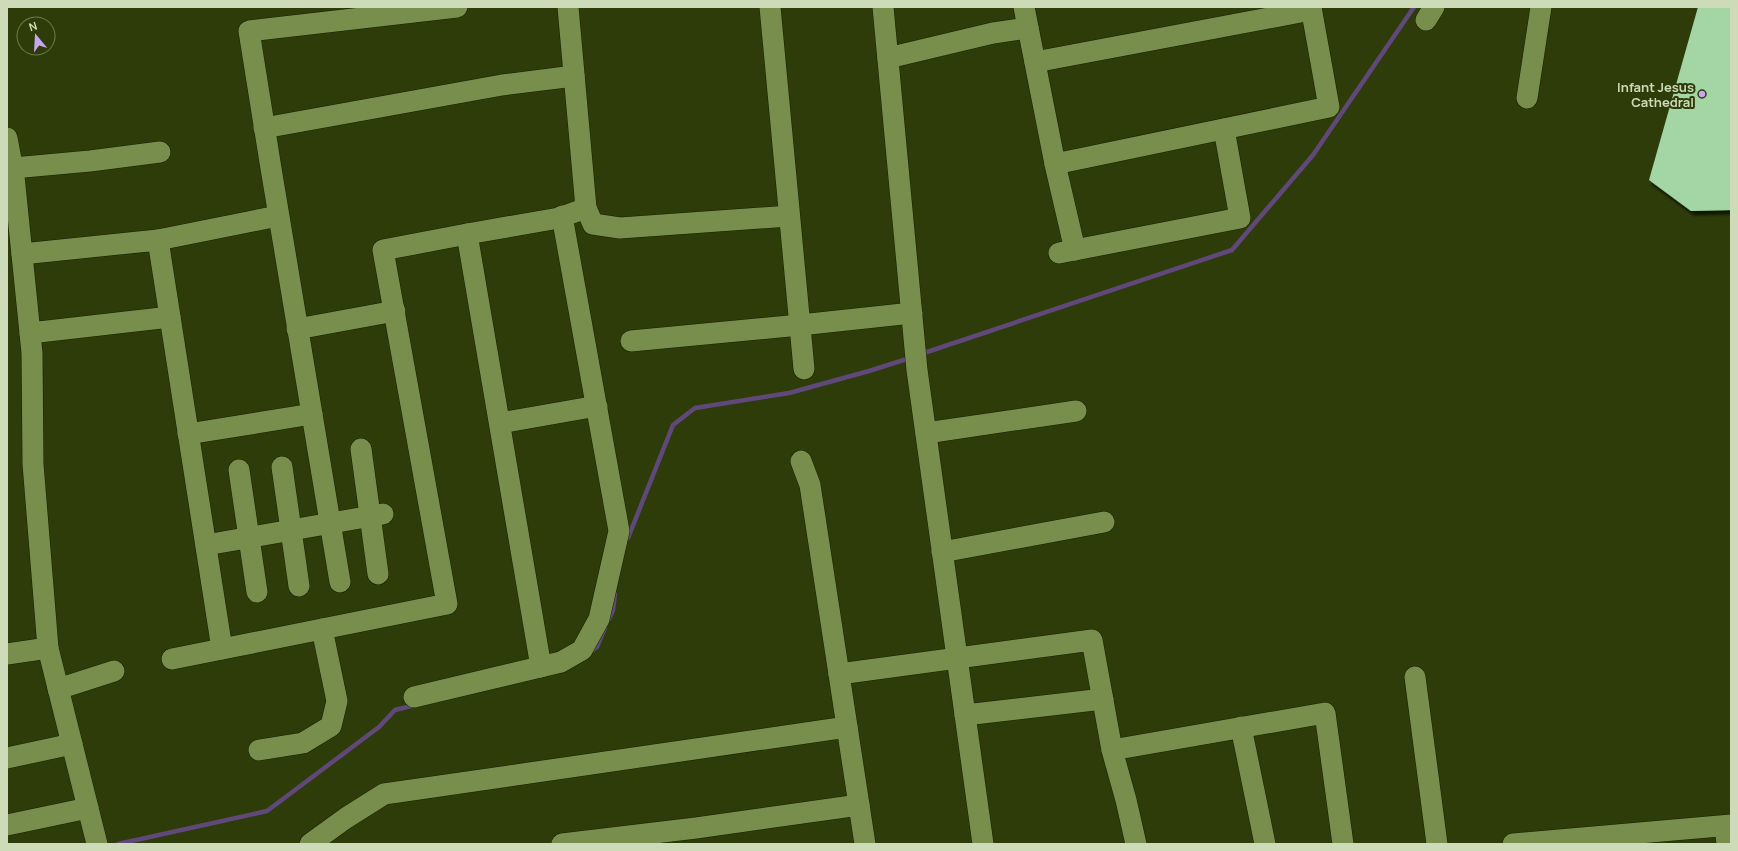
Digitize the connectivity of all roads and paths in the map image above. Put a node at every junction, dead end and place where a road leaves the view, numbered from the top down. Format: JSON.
{"nodes":[{"id":1,"x":457,"y":7,"type":"edge"},
{"id":2,"x":568,"y":7,"type":"edge"},
{"id":3,"x":770,"y":7,"type":"edge"},
{"id":4,"x":883,"y":7,"type":"edge"},
{"id":5,"x":1024,"y":7,"type":"edge"},
{"id":6,"x":1541,"y":7,"type":"edge"},
{"id":7,"x":1311,"y":9,"type":"edge"},
{"id":8,"x":1028,"y":28,"type":"junction"},
{"id":9,"x":888,"y":58,"type":"junction"},
{"id":10,"x":1035,"y":62,"type":"junction"},
{"id":11,"x":574,"y":76,"type":"junction"},
{"id":12,"x":1527,"y":98,"type":"dead end"},
{"id":13,"x":264,"y":128,"type":"junction"},
{"id":14,"x":1224,"y":128,"type":"junction"},
{"id":15,"x":7,"y":138,"type":"edge"},
{"id":16,"x":160,"y":152,"type":"dead end"},
{"id":17,"x":1055,"y":164,"type":"junction"},
{"id":18,"x":13,"y":168,"type":"junction"},
{"id":19,"x":12,"y":201,"type":"edge"},
{"id":20,"x":586,"y":208,"type":"junction"},
{"id":21,"x":278,"y":216,"type":"junction"},
{"id":22,"x":562,"y":216,"type":"junction"},
{"id":23,"x":789,"y":216,"type":"junction"},
{"id":24,"x":467,"y":234,"type":"junction"},
{"id":25,"x":158,"y":240,"type":"junction"},
{"id":26,"x":22,"y":254,"type":"junction"},
{"id":27,"x":16,"y":278,"type":"edge"},
{"id":28,"x":394,"y":311,"type":"junction"},
{"id":29,"x":912,"y":312,"type":"junction"},
{"id":30,"x":170,"y":318,"type":"junction"},
{"id":31,"x":800,"y":325,"type":"junction"},
{"id":32,"x":297,"y":329,"type":"junction"},
{"id":33,"x":30,"y":333,"type":"junction"},
{"id":34,"x":631,"y":341,"type":"dead end"},
{"id":35,"x":804,"y":369,"type":"dead end"},
{"id":36,"x":597,"y":406,"type":"junction"},
{"id":37,"x":1076,"y":411,"type":"dead end"},
{"id":38,"x":312,"y":414,"type":"junction"},
{"id":39,"x":500,"y":423,"type":"junction"},
{"id":40,"x":926,"y":433,"type":"junction"},
{"id":41,"x":188,"y":434,"type":"junction"},
{"id":42,"x":361,"y":449,"type":"dead end"},
{"id":43,"x":801,"y":461,"type":"dead end"},
{"id":44,"x":282,"y":467,"type":"dead end"},
{"id":45,"x":239,"y":470,"type":"dead end"},
{"id":46,"x":376,"y":515,"type":"junction"},
{"id":47,"x":1104,"y":522,"type":"dead end"},
{"id":48,"x":330,"y":523,"type":"junction"},
{"id":49,"x":291,"y":530,"type":"junction"},
{"id":50,"x":248,"y":537,"type":"junction"},
{"id":51,"x":206,"y":545,"type":"junction"},
{"id":52,"x":942,"y":552,"type":"junction"},
{"id":53,"x":378,"y":574,"type":"dead end"},
{"id":54,"x":340,"y":582,"type":"dead end"},
{"id":55,"x":299,"y":586,"type":"dead end"},
{"id":56,"x":257,"y":592,"type":"dead end"},
{"id":57,"x":322,"y":629,"type":"junction"},
{"id":58,"x":48,"y":648,"type":"junction"},
{"id":59,"x":222,"y":649,"type":"junction"},
{"id":60,"x":7,"y":654,"type":"edge"},
{"id":61,"x":957,"y":658,"type":"junction"},
{"id":62,"x":172,"y":660,"type":"dead end"},
{"id":63,"x":541,"y":667,"type":"junction"},
{"id":64,"x":114,"y":672,"type":"dead end"},
{"id":65,"x":839,"y":674,"type":"junction"},
{"id":66,"x":1415,"y":677,"type":"dead end"},
{"id":67,"x":58,"y":689,"type":"junction"},
{"id":68,"x":414,"y":697,"type":"dead end"},
{"id":69,"x":1103,"y":698,"type":"junction"},
{"id":70,"x":965,"y":715,"type":"junction"},
{"id":71,"x":847,"y":727,"type":"junction"},
{"id":72,"x":1241,"y":728,"type":"junction"},
{"id":73,"x":72,"y":744,"type":"junction"},
{"id":74,"x":259,"y":750,"type":"dead end"},
{"id":75,"x":1112,"y":750,"type":"junction"},
{"id":76,"x":7,"y":758,"type":"edge"},
{"id":77,"x":859,"y":806,"type":"junction"},
{"id":78,"x":88,"y":808,"type":"junction"},
{"id":79,"x":7,"y":825,"type":"edge"},
{"id":80,"x":1728,"y":832,"type":"edge"},
{"id":81,"x":1585,"y":841,"type":"edge"},
{"id":82,"x":97,"y":844,"type":"edge"},
{"id":83,"x":310,"y":844,"type":"edge"},
{"id":84,"x":562,"y":844,"type":"edge"},
{"id":85,"x":865,"y":844,"type":"edge"},
{"id":86,"x":983,"y":844,"type":"edge"},
{"id":87,"x":1136,"y":844,"type":"edge"},
{"id":88,"x":1265,"y":844,"type":"edge"},
{"id":89,"x":1342,"y":844,"type":"edge"},
{"id":90,"x":1437,"y":844,"type":"edge"},
{"id":91,"x":1512,"y":844,"type":"edge"}],
"edges":[{"from":1,"to":13,"type":"street"},
{"from":2,"to":11,"type":"street"},
{"from":3,"to":23,"type":"street"},
{"from":4,"to":9,"type":"street"},
{"from":5,"to":8,"type":"street"},
{"from":6,"to":12,"type":"street"},
{"from":7,"to":10,"type":"street"},
{"from":7,"to":14,"type":"street"},
{"from":8,"to":9,"type":"street"},
{"from":8,"to":10,"type":"street"},
{"from":9,"to":29,"type":"street"},
{"from":10,"to":17,"type":"street"},
{"from":11,"to":13,"type":"street"},
{"from":11,"to":20,"type":"street"},
{"from":13,"to":21,"type":"street"},
{"from":14,"to":17,"type":"street"},
{"from":14,"to":17,"type":"street"},
{"from":15,"to":18,"type":"street"},
{"from":16,"to":18,"type":"street"},
{"from":18,"to":19,"type":"street"},
{"from":19,"to":26,"type":"street"},
{"from":20,"to":22,"type":"street"},
{"from":20,"to":23,"type":"street"},
{"from":21,"to":25,"type":"street"},
{"from":21,"to":32,"type":"street"},
{"from":22,"to":24,"type":"street"},
{"from":22,"to":36,"type":"street"},
{"from":23,"to":31,"type":"street"},
{"from":24,"to":28,"type":"street"},
{"from":24,"to":39,"type":"street"},
{"from":25,"to":26,"type":"street"},
{"from":25,"to":30,"type":"street"},
{"from":26,"to":27,"type":"street"},
{"from":27,"to":33,"type":"street"},
{"from":28,"to":32,"type":"street"},
{"from":28,"to":57,"type":"street"},
{"from":29,"to":31,"type":"street"},
{"from":29,"to":40,"type":"street"},
{"from":30,"to":33,"type":"street"},
{"from":30,"to":41,"type":"street"},
{"from":31,"to":34,"type":"street"},
{"from":31,"to":35,"type":"street"},
{"from":32,"to":38,"type":"street"},
{"from":33,"to":58,"type":"street"},
{"from":36,"to":39,"type":"street"},
{"from":36,"to":63,"type":"street"},
{"from":37,"to":40,"type":"street"},
{"from":38,"to":41,"type":"street"},
{"from":38,"to":48,"type":"street"},
{"from":39,"to":63,"type":"street"},
{"from":40,"to":52,"type":"street"},
{"from":41,"to":51,"type":"street"},
{"from":42,"to":46,"type":"street"},
{"from":43,"to":65,"type":"street"},
{"from":44,"to":49,"type":"street"},
{"from":45,"to":50,"type":"street"},
{"from":46,"to":48,"type":"street"},
{"from":46,"to":53,"type":"street"},
{"from":47,"to":52,"type":"street"},
{"from":48,"to":49,"type":"street"},
{"from":48,"to":54,"type":"street"},
{"from":49,"to":50,"type":"street"},
{"from":49,"to":55,"type":"street"},
{"from":50,"to":51,"type":"street"},
{"from":50,"to":56,"type":"street"},
{"from":51,"to":59,"type":"street"},
{"from":52,"to":61,"type":"street"},
{"from":57,"to":59,"type":"street"},
{"from":57,"to":74,"type":"street"},
{"from":58,"to":60,"type":"street"},
{"from":58,"to":67,"type":"street"},
{"from":59,"to":62,"type":"street"},
{"from":61,"to":65,"type":"street"},
{"from":61,"to":69,"type":"street"},
{"from":61,"to":70,"type":"street"},
{"from":63,"to":68,"type":"street"},
{"from":64,"to":67,"type":"street"},
{"from":65,"to":71,"type":"street"},
{"from":66,"to":90,"type":"street"},
{"from":67,"to":73,"type":"street"},
{"from":69,"to":70,"type":"street"},
{"from":69,"to":75,"type":"street"},
{"from":70,"to":86,"type":"street"},
{"from":71,"to":77,"type":"street"},
{"from":71,"to":83,"type":"street"},
{"from":72,"to":75,"type":"street"},
{"from":72,"to":88,"type":"street"},
{"from":72,"to":89,"type":"street"},
{"from":73,"to":76,"type":"street"},
{"from":73,"to":78,"type":"street"},
{"from":75,"to":87,"type":"street"},
{"from":77,"to":84,"type":"street"},
{"from":77,"to":85,"type":"street"},
{"from":78,"to":79,"type":"street"},
{"from":78,"to":82,"type":"street"},
{"from":80,"to":81,"type":"street"},
{"from":81,"to":91,"type":"street"}]}
